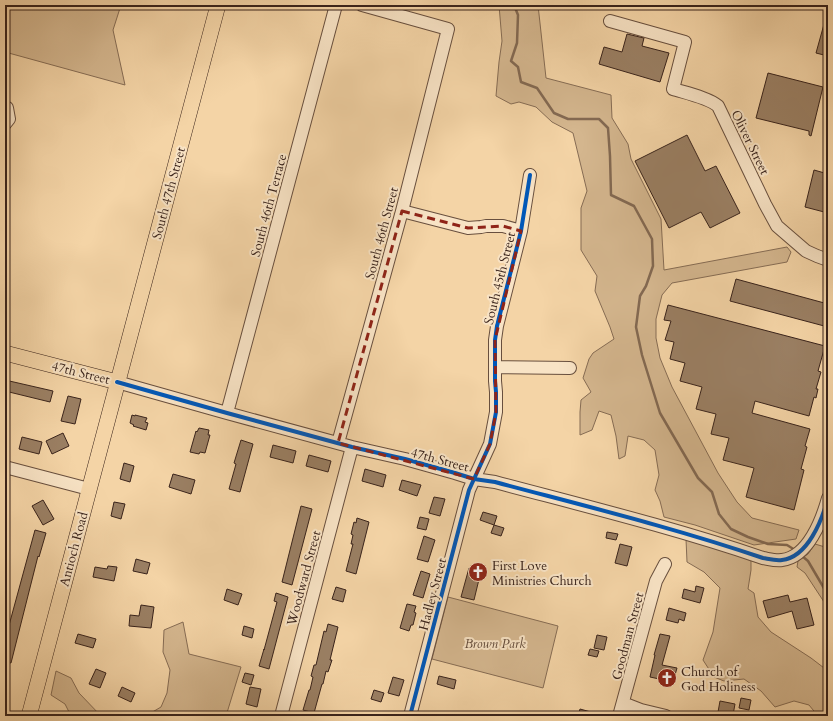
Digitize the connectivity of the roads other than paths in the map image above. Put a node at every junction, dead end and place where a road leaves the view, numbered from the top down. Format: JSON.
{"nodes":[{"id":1,"x":218,"y":5,"type":"edge"},
{"id":2,"x":336,"y":5,"type":"edge"},
{"id":3,"x":362,"y":5,"type":"edge"},
{"id":4,"x":610,"y":21,"type":"dead end"},
{"id":5,"x":5,"y":108,"type":"edge"},
{"id":6,"x":5,"y":124,"type":"edge"},
{"id":7,"x":530,"y":175,"type":"dead end"},
{"id":8,"x":402,"y":211,"type":"junction"},
{"id":9,"x":521,"y":231,"type":"junction"},
{"id":10,"x":828,"y":260,"type":"edge"},
{"id":11,"x":5,"y":353,"type":"edge"},
{"id":12,"x":495,"y":366,"type":"junction"},
{"id":13,"x":570,"y":368,"type":"dead end"},
{"id":14,"x":117,"y":382,"type":"junction"},
{"id":15,"x":227,"y":413,"type":"junction"},
{"id":16,"x":338,"y":443,"type":"junction"},
{"id":17,"x":352,"y":447,"type":"junction"},
{"id":18,"x":5,"y":467,"type":"edge"},
{"id":19,"x":474,"y":479,"type":"junction"},
{"id":20,"x":89,"y":489,"type":"junction"},
{"id":21,"x":828,"y":498,"type":"edge"},
{"id":22,"x":664,"y":564,"type":"dead end"},
{"id":23,"x":623,"y":703,"type":"junction"},
{"id":24,"x":29,"y":716,"type":"edge"},
{"id":25,"x":281,"y":716,"type":"edge"},
{"id":26,"x":410,"y":716,"type":"edge"},
{"id":27,"x":619,"y":716,"type":"edge"},
{"id":28,"x":666,"y":716,"type":"edge"}],
"edges":[{"from":1,"to":14,"type":"main road","name":"South 47th Street"},
{"from":2,"to":15,"type":"street","name":"South 46th Terrace"},
{"from":3,"to":8,"type":"street","name":"South 46th Street"},
{"from":4,"to":10,"type":"street","name":"Oliver Street"},
{"from":5,"to":6,"type":"street"},
{"from":7,"to":9,"type":"street","name":"South 45th Street"},
{"from":8,"to":9,"type":"street"},
{"from":8,"to":16,"type":"street","name":"South 46th Street"},
{"from":9,"to":12,"type":"street","name":"South 45th Street"},
{"from":11,"to":14,"type":"main road","name":"47th Street"},
{"from":12,"to":13,"type":"street"},
{"from":12,"to":19,"type":"street","name":"South 45th Street"},
{"from":14,"to":15,"type":"street","name":"47th Street"},
{"from":14,"to":20,"type":"main road","name":"Antioch Road"},
{"from":15,"to":16,"type":"street","name":"47th Street"},
{"from":16,"to":17,"type":"street","name":"47th Street"},
{"from":17,"to":19,"type":"street","name":"47th Street"},
{"from":17,"to":25,"type":"street","name":"Woodward Street"},
{"from":18,"to":20,"type":"street"},
{"from":19,"to":21,"type":"street","name":"47th Street"},
{"from":19,"to":26,"type":"street","name":"Hadley Street"},
{"from":20,"to":24,"type":"main road","name":"Antioch Road"},
{"from":22,"to":23,"type":"street","name":"Goodman Street"},
{"from":23,"to":27,"type":"street","name":"Goodman Street"},
{"from":23,"to":28,"type":"street"}]}
